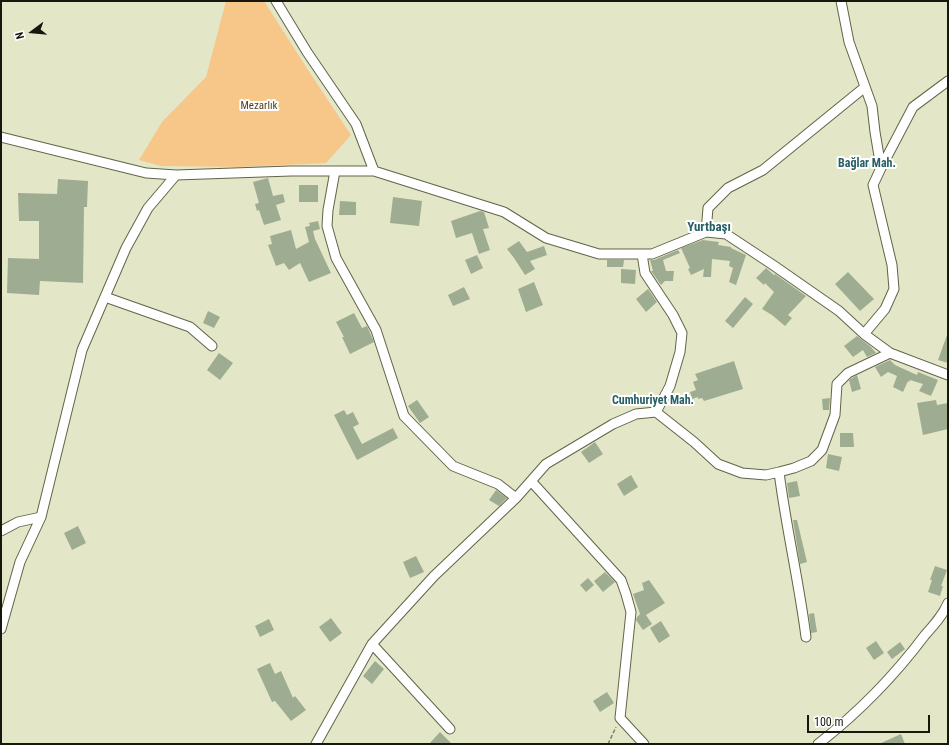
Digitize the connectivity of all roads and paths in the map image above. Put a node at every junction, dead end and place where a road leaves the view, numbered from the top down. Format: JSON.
{"nodes":[{"id":1,"x":276,"y":1,"type":"edge"},
{"id":2,"x":841,"y":1,"type":"edge"},
{"id":3,"x":948,"y":81,"type":"edge"},
{"id":4,"x":865,"y":87,"type":"junction"},
{"id":5,"x":1,"y":137,"type":"edge"},
{"id":6,"x":881,"y":168,"type":"junction"},
{"id":7,"x":374,"y":170,"type":"junction"},
{"id":8,"x":335,"y":171,"type":"junction"},
{"id":9,"x":176,"y":175,"type":"junction"},
{"id":10,"x":706,"y":232,"type":"junction"},
{"id":11,"x":642,"y":254,"type":"junction"},
{"id":12,"x":106,"y":297,"type":"junction"},
{"id":13,"x":864,"y":334,"type":"junction"},
{"id":14,"x":212,"y":346,"type":"dead end"},
{"id":15,"x":890,"y":353,"type":"junction"},
{"id":16,"x":948,"y":376,"type":"edge"},
{"id":17,"x":656,"y":412,"type":"junction"},
{"id":18,"x":779,"y":472,"type":"junction"},
{"id":19,"x":531,"y":481,"type":"junction"},
{"id":20,"x":516,"y":498,"type":"junction"},
{"id":21,"x":41,"y":517,"type":"junction"},
{"id":22,"x":1,"y":531,"type":"edge"},
{"id":23,"x":5,"y":600,"type":"edge"},
{"id":24,"x":947,"y":606,"type":"edge"},
{"id":25,"x":1,"y":629,"type":"edge"},
{"id":26,"x":806,"y":637,"type":"dead end"},
{"id":27,"x":372,"y":644,"type":"junction"},
{"id":28,"x":620,"y":718,"type":"junction"},
{"id":29,"x":450,"y":729,"type":"dead end"},
{"id":30,"x":316,"y":744,"type":"edge"},
{"id":31,"x":608,"y":744,"type":"edge"},
{"id":32,"x":644,"y":744,"type":"edge"},
{"id":33,"x":818,"y":744,"type":"edge"}],
"edges":[{"from":1,"to":7,"type":"street"},
{"from":2,"to":4,"type":"street"},
{"from":3,"to":6,"type":"street"},
{"from":4,"to":6,"type":"street"},
{"from":4,"to":10,"type":"street"},
{"from":5,"to":9,"type":"street"},
{"from":6,"to":13,"type":"street"},
{"from":7,"to":8,"type":"street"},
{"from":7,"to":11,"type":"street"},
{"from":8,"to":9,"type":"street"},
{"from":8,"to":20,"type":"street"},
{"from":9,"to":12,"type":"street"},
{"from":10,"to":11,"type":"street"},
{"from":10,"to":13,"type":"street"},
{"from":11,"to":17,"type":"street"},
{"from":12,"to":14,"type":"street"},
{"from":12,"to":21,"type":"street"},
{"from":13,"to":15,"type":"street"},
{"from":15,"to":16,"type":"street"},
{"from":15,"to":18,"type":"street"},
{"from":17,"to":18,"type":"street"},
{"from":17,"to":19,"type":"street"},
{"from":18,"to":26,"type":"street"},
{"from":19,"to":20,"type":"street"},
{"from":19,"to":28,"type":"street"},
{"from":20,"to":27,"type":"street"},
{"from":21,"to":22,"type":"street"},
{"from":21,"to":23,"type":"street"},
{"from":23,"to":25,"type":"street"},
{"from":24,"to":33,"type":"street"},
{"from":27,"to":29,"type":"street"},
{"from":27,"to":30,"type":"street"},
{"from":28,"to":31,"type":"path"},
{"from":28,"to":32,"type":"street"}]}
